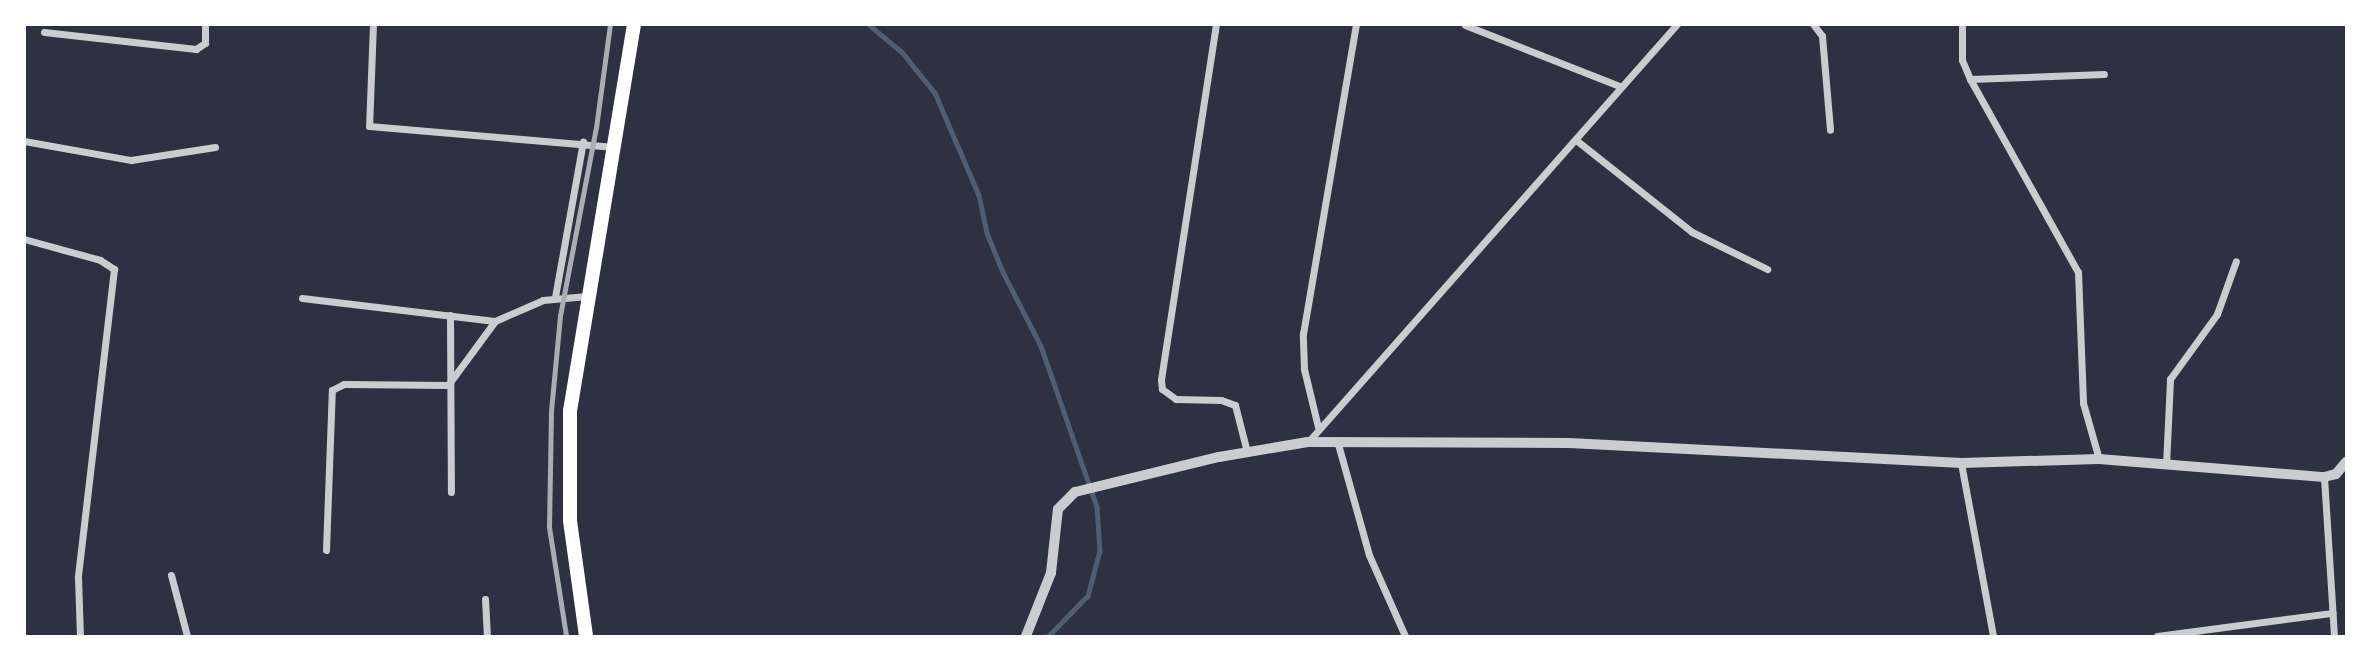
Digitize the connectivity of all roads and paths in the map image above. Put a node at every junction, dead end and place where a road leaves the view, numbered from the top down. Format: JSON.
{"nodes":[{"id":1,"x":205,"y":24,"type":"edge"},
{"id":2,"x":373,"y":24,"type":"edge"},
{"id":3,"x":634,"y":24,"type":"edge"},
{"id":4,"x":1216,"y":24,"type":"edge"},
{"id":5,"x":1356,"y":24,"type":"edge"},
{"id":6,"x":1677,"y":24,"type":"edge"},
{"id":7,"x":1813,"y":24,"type":"edge"},
{"id":8,"x":1962,"y":24,"type":"edge"},
{"id":9,"x":1465,"y":25,"type":"edge"},
{"id":10,"x":44,"y":32,"type":"dead end"},
{"id":11,"x":2105,"y":74,"type":"dead end"},
{"id":12,"x":1970,"y":79,"type":"junction"},
{"id":13,"x":1619,"y":86,"type":"junction"},
{"id":14,"x":1830,"y":130,"type":"dead end"},
{"id":15,"x":1576,"y":140,"type":"junction"},
{"id":16,"x":24,"y":141,"type":"edge"},
{"id":17,"x":583,"y":142,"type":"junction"},
{"id":18,"x":215,"y":147,"type":"dead end"},
{"id":19,"x":614,"y":147,"type":"junction"},
{"id":20,"x":24,"y":239,"type":"edge"},
{"id":21,"x":2236,"y":261,"type":"dead end"},
{"id":22,"x":1767,"y":270,"type":"dead end"},
{"id":23,"x":587,"y":296,"type":"junction"},
{"id":24,"x":555,"y":297,"type":"junction"},
{"id":25,"x":302,"y":298,"type":"dead end"},
{"id":26,"x":450,"y":316,"type":"junction"},
{"id":27,"x":495,"y":321,"type":"junction"},
{"id":28,"x":448,"y":385,"type":"junction"},
{"id":29,"x":1318,"y":427,"type":"junction"},
{"id":30,"x":1308,"y":442,"type":"junction"},
{"id":31,"x":1338,"y":444,"type":"junction"},
{"id":32,"x":1247,"y":452,"type":"junction"},
{"id":33,"x":2099,"y":459,"type":"junction"},
{"id":34,"x":2347,"y":462,"type":"edge"},
{"id":35,"x":1961,"y":463,"type":"junction"},
{"id":36,"x":2166,"y":465,"type":"junction"},
{"id":37,"x":2324,"y":477,"type":"junction"},
{"id":38,"x":451,"y":492,"type":"dead end"},
{"id":39,"x":326,"y":550,"type":"dead end"},
{"id":40,"x":171,"y":575,"type":"dead end"},
{"id":41,"x":485,"y":599,"type":"dead end"},
{"id":42,"x":2332,"y":613,"type":"junction"},
{"id":43,"x":80,"y":636,"type":"edge"},
{"id":44,"x":187,"y":636,"type":"edge"},
{"id":45,"x":487,"y":636,"type":"edge"},
{"id":46,"x":586,"y":636,"type":"edge"},
{"id":47,"x":1026,"y":636,"type":"edge"},
{"id":48,"x":1405,"y":636,"type":"edge"},
{"id":49,"x":1993,"y":636,"type":"edge"},
{"id":50,"x":2157,"y":636,"type":"edge"},
{"id":51,"x":2334,"y":636,"type":"edge"}],
"edges":[{"from":1,"to":10,"type":"street"},
{"from":2,"to":17,"type":"street"},
{"from":3,"to":19,"type":"highway"},
{"from":4,"to":32,"type":"street"},
{"from":5,"to":29,"type":"street"},
{"from":6,"to":13,"type":"street"},
{"from":7,"to":14,"type":"street"},
{"from":8,"to":12,"type":"street"},
{"from":9,"to":13,"type":"street"},
{"from":11,"to":12,"type":"street"},
{"from":12,"to":33,"type":"street"},
{"from":13,"to":15,"type":"street"},
{"from":15,"to":22,"type":"street"},
{"from":15,"to":29,"type":"street"},
{"from":16,"to":18,"type":"street"},
{"from":17,"to":19,"type":"street"},
{"from":17,"to":24,"type":"street"},
{"from":19,"to":23,"type":"highway"},
{"from":20,"to":43,"type":"street"},
{"from":21,"to":36,"type":"street"},
{"from":23,"to":24,"type":"street"},
{"from":23,"to":46,"type":"highway"},
{"from":24,"to":27,"type":"street"},
{"from":25,"to":26,"type":"street"},
{"from":26,"to":27,"type":"street"},
{"from":26,"to":28,"type":"street"},
{"from":27,"to":28,"type":"street"},
{"from":28,"to":38,"type":"street"},
{"from":28,"to":39,"type":"street"},
{"from":29,"to":30,"type":"street"},
{"from":30,"to":31,"type":"street"},
{"from":30,"to":32,"type":"street"},
{"from":31,"to":35,"type":"street"},
{"from":31,"to":48,"type":"street"},
{"from":32,"to":47,"type":"street"},
{"from":33,"to":35,"type":"street"},
{"from":33,"to":36,"type":"street"},
{"from":34,"to":37,"type":"street"},
{"from":35,"to":49,"type":"street"},
{"from":36,"to":37,"type":"street"},
{"from":37,"to":42,"type":"street"},
{"from":40,"to":44,"type":"street"},
{"from":41,"to":45,"type":"street"},
{"from":42,"to":50,"type":"street"},
{"from":42,"to":51,"type":"street"}]}
